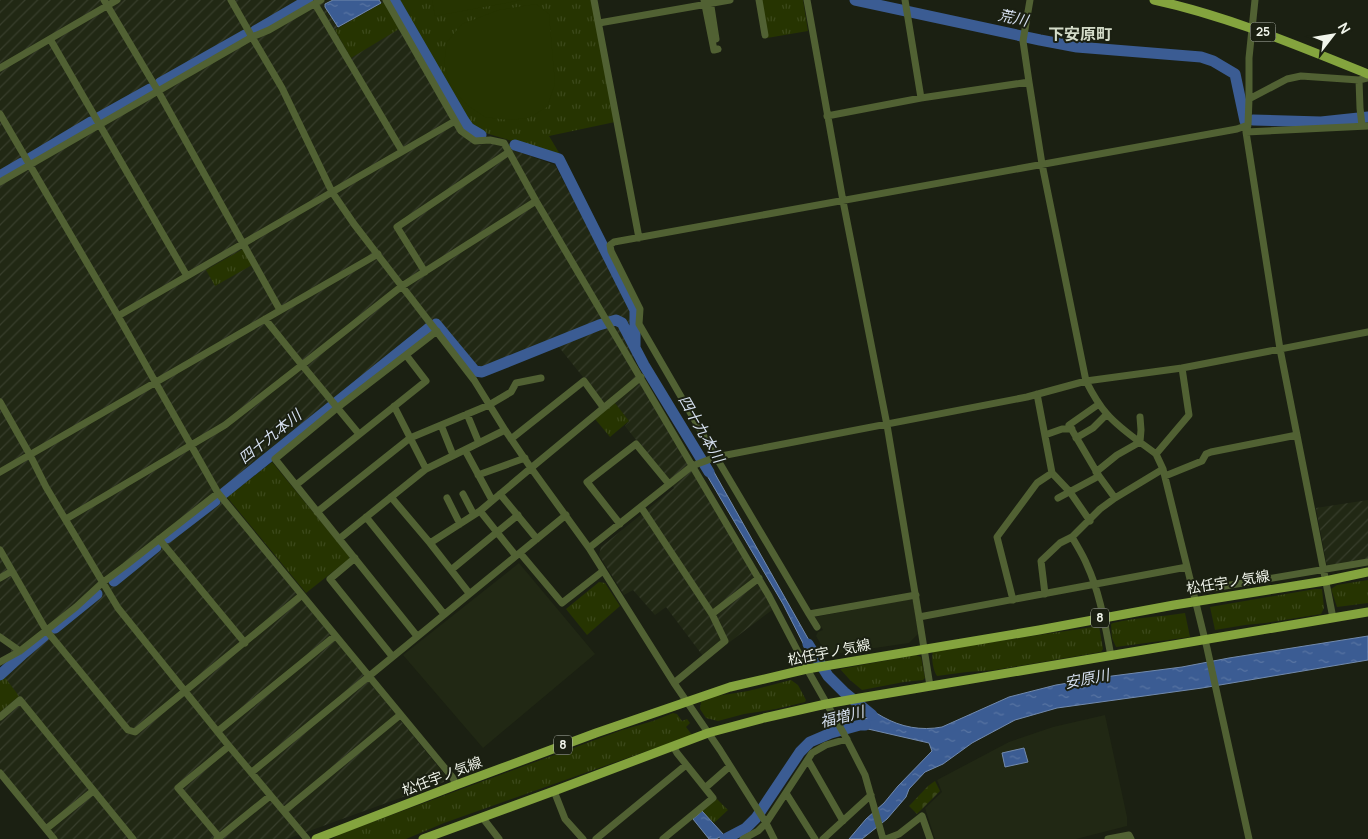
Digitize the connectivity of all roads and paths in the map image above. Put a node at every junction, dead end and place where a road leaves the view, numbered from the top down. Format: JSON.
{"nodes":[{"id":1,"x":117,"y":0,"type":"edge"},
{"id":2,"x":230,"y":0,"type":"edge"},
{"id":3,"x":386,"y":0,"type":"edge"},
{"id":4,"x":594,"y":0,"type":"edge"},
{"id":5,"x":730,"y":0,"type":"edge"},
{"id":6,"x":759,"y":0,"type":"edge"},
{"id":7,"x":807,"y":0,"type":"edge"},
{"id":8,"x":1030,"y":0,"type":"edge"},
{"id":9,"x":1154,"y":0,"type":"edge"},
{"id":10,"x":1255,"y":0,"type":"edge"},
{"id":11,"x":318,"y":2,"type":"edge"},
{"id":12,"x":707,"y":2,"type":"edge"},
{"id":13,"x":106,"y":3,"type":"edge"},
{"id":14,"x":905,"y":3,"type":"edge"},
{"id":15,"x":599,"y":23,"type":"junction"},
{"id":16,"x":1252,"y":28,"type":"junction"},
{"id":17,"x":765,"y":34,"type":"dead end"},
{"id":18,"x":252,"y":37,"type":"junction"},
{"id":19,"x":50,"y":38,"type":"junction"},
{"id":20,"x":0,"y":68,"type":"edge"},
{"id":21,"x":1368,"y":76,"type":"edge"},
{"id":22,"x":1359,"y":80,"type":"junction"},
{"id":23,"x":1029,"y":82,"type":"junction"},
{"id":24,"x":158,"y":91,"type":"junction"},
{"id":25,"x":921,"y":98,"type":"junction"},
{"id":26,"x":1249,"y":98,"type":"junction"},
{"id":27,"x":0,"y":114,"type":"edge"},
{"id":28,"x":827,"y":116,"type":"junction"},
{"id":29,"x":455,"y":121,"type":"junction"},
{"id":30,"x":99,"y":125,"type":"junction"},
{"id":31,"x":1364,"y":126,"type":"edge"},
{"id":32,"x":1247,"y":128,"type":"junction"},
{"id":33,"x":402,"y":151,"type":"junction"},
{"id":34,"x":510,"y":152,"type":"junction"},
{"id":35,"x":1042,"y":164,"type":"junction"},
{"id":36,"x":30,"y":165,"type":"junction"},
{"id":37,"x":0,"y":182,"type":"edge"},
{"id":38,"x":332,"y":192,"type":"junction"},
{"id":39,"x":536,"y":201,"type":"junction"},
{"id":40,"x":843,"y":201,"type":"junction"},
{"id":41,"x":639,"y":238,"type":"junction"},
{"id":42,"x":243,"y":244,"type":"junction"},
{"id":43,"x":378,"y":254,"type":"junction"},
{"id":44,"x":425,"y":272,"type":"junction"},
{"id":45,"x":187,"y":276,"type":"junction"},
{"id":46,"x":402,"y":286,"type":"junction"},
{"id":47,"x":280,"y":310,"type":"junction"},
{"id":48,"x":118,"y":316,"type":"junction"},
{"id":49,"x":265,"y":319,"type":"junction"},
{"id":50,"x":437,"y":331,"type":"junction"},
{"id":51,"x":1368,"y":332,"type":"edge"},
{"id":52,"x":1280,"y":349,"type":"junction"},
{"id":53,"x":406,"y":355,"type":"junction"},
{"id":54,"x":302,"y":365,"type":"junction"},
{"id":55,"x":1182,"y":368,"type":"junction"},
{"id":56,"x":641,"y":377,"type":"junction"},
{"id":57,"x":541,"y":378,"type":"dead end"},
{"id":58,"x":1086,"y":381,"type":"junction"},
{"id":59,"x":155,"y":383,"type":"junction"},
{"id":60,"x":1037,"y":394,"type":"junction"},
{"id":61,"x":0,"y":402,"type":"edge"},
{"id":62,"x":1099,"y":404,"type":"junction"},
{"id":63,"x":489,"y":405,"type":"junction"},
{"id":64,"x":394,"y":406,"type":"junction"},
{"id":65,"x":337,"y":408,"type":"junction"},
{"id":66,"x":603,"y":408,"type":"junction"},
{"id":67,"x":467,"y":414,"type":"junction"},
{"id":68,"x":1107,"y":414,"type":"junction"},
{"id":69,"x":1140,"y":417,"type":"dead end"},
{"id":70,"x":441,"y":425,"type":"junction"},
{"id":71,"x":886,"y":425,"type":"junction"},
{"id":72,"x":1072,"y":429,"type":"junction"},
{"id":73,"x":505,"y":430,"type":"junction"},
{"id":74,"x":359,"y":434,"type":"junction"},
{"id":75,"x":1045,"y":435,"type":"junction"},
{"id":76,"x":1297,"y":435,"type":"junction"},
{"id":77,"x":410,"y":438,"type":"junction"},
{"id":78,"x":1076,"y":438,"type":"junction"},
{"id":79,"x":512,"y":439,"type":"junction"},
{"id":80,"x":479,"y":442,"type":"junction"},
{"id":81,"x":1140,"y":442,"type":"junction"},
{"id":82,"x":191,"y":446,"type":"junction"},
{"id":83,"x":465,"y":450,"type":"junction"},
{"id":84,"x":1156,"y":454,"type":"junction"},
{"id":85,"x":30,"y":455,"type":"junction"},
{"id":86,"x":453,"y":455,"type":"junction"},
{"id":87,"x":525,"y":458,"type":"junction"},
{"id":88,"x":714,"y":458,"type":"junction"},
{"id":89,"x":695,"y":465,"type":"junction"},
{"id":90,"x":531,"y":468,"type":"junction"},
{"id":91,"x":426,"y":469,"type":"junction"},
{"id":92,"x":0,"y":472,"type":"edge"},
{"id":93,"x":1164,"y":472,"type":"junction"},
{"id":94,"x":1052,"y":473,"type":"junction"},
{"id":95,"x":1098,"y":474,"type":"junction"},
{"id":96,"x":478,"y":475,"type":"junction"},
{"id":97,"x":669,"y":484,"type":"junction"},
{"id":98,"x":296,"y":485,"type":"junction"},
{"id":99,"x":1070,"y":492,"type":"junction"},
{"id":100,"x":218,"y":493,"type":"junction"},
{"id":101,"x":463,"y":494,"type":"dead end"},
{"id":102,"x":500,"y":494,"type":"junction"},
{"id":103,"x":391,"y":497,"type":"junction"},
{"id":104,"x":447,"y":498,"type":"dead end"},
{"id":105,"x":1058,"y":498,"type":"dead end"},
{"id":106,"x":1115,"y":498,"type":"junction"},
{"id":107,"x":492,"y":500,"type":"junction"},
{"id":108,"x":640,"y":507,"type":"junction"},
{"id":109,"x":317,"y":512,"type":"junction"},
{"id":110,"x":477,"y":513,"type":"junction"},
{"id":111,"x":518,"y":515,"type":"junction"},
{"id":112,"x":566,"y":515,"type":"junction"},
{"id":113,"x":366,"y":517,"type":"junction"},
{"id":114,"x":66,"y":520,"type":"junction"},
{"id":115,"x":1090,"y":521,"type":"junction"},
{"id":116,"x":460,"y":524,"type":"junction"},
{"id":117,"x":620,"y":524,"type":"junction"},
{"id":118,"x":496,"y":532,"type":"junction"},
{"id":119,"x":1072,"y":538,"type":"junction"},
{"id":120,"x":160,"y":539,"type":"junction"},
{"id":121,"x":339,"y":539,"type":"junction"},
{"id":122,"x":537,"y":539,"type":"junction"},
{"id":123,"x":430,"y":543,"type":"junction"},
{"id":124,"x":588,"y":548,"type":"junction"},
{"id":125,"x":0,"y":550,"type":"edge"},
{"id":126,"x":518,"y":555,"type":"junction"},
{"id":127,"x":355,"y":558,"type":"junction"},
{"id":128,"x":1368,"y":562,"type":"edge"},
{"id":129,"x":1187,"y":568,"type":"junction"},
{"id":130,"x":450,"y":570,"type":"junction"},
{"id":131,"x":1323,"y":570,"type":"junction"},
{"id":132,"x":12,"y":571,"type":"junction"},
{"id":133,"x":603,"y":571,"type":"junction"},
{"id":134,"x":1368,"y":572,"type":"edge"},
{"id":135,"x":0,"y":578,"type":"edge"},
{"id":136,"x":759,"y":578,"type":"junction"},
{"id":137,"x":1325,"y":581,"type":"junction"},
{"id":138,"x":102,"y":583,"type":"junction"},
{"id":139,"x":1191,"y":585,"type":"junction"},
{"id":140,"x":1095,"y":586,"type":"junction"},
{"id":141,"x":469,"y":593,"type":"junction"},
{"id":142,"x":1045,"y":594,"type":"junction"},
{"id":143,"x":302,"y":595,"type":"junction"},
{"id":144,"x":916,"y":596,"type":"junction"},
{"id":145,"x":1013,"y":600,"type":"junction"},
{"id":146,"x":1195,"y":601,"type":"junction"},
{"id":147,"x":1368,"y":612,"type":"edge"},
{"id":148,"x":444,"y":614,"type":"junction"},
{"id":149,"x":712,"y":614,"type":"junction"},
{"id":150,"x":809,"y":614,"type":"junction"},
{"id":151,"x":919,"y":617,"type":"junction"},
{"id":152,"x":1104,"y":618,"type":"junction"},
{"id":153,"x":1334,"y":618,"type":"junction"},
{"id":154,"x":817,"y":627,"type":"dead end"},
{"id":155,"x":46,"y":630,"type":"junction"},
{"id":156,"x":335,"y":636,"type":"junction"},
{"id":157,"x":417,"y":636,"type":"junction"},
{"id":158,"x":0,"y":637,"type":"edge"},
{"id":159,"x":245,"y":642,"type":"junction"},
{"id":160,"x":1206,"y":644,"type":"junction"},
{"id":161,"x":925,"y":648,"type":"junction"},
{"id":162,"x":20,"y":651,"type":"junction"},
{"id":163,"x":392,"y":656,"type":"junction"},
{"id":164,"x":1110,"y":656,"type":"junction"},
{"id":165,"x":0,"y":662,"type":"edge"},
{"id":166,"x":806,"y":669,"type":"junction"},
{"id":167,"x":368,"y":676,"type":"junction"},
{"id":168,"x":674,"y":683,"type":"junction"},
{"id":169,"x":930,"y":686,"type":"junction"},
{"id":170,"x":185,"y":691,"type":"junction"},
{"id":171,"x":686,"y":701,"type":"junction"},
{"id":172,"x":826,"y":704,"type":"junction"},
{"id":173,"x":400,"y":715,"type":"junction"},
{"id":174,"x":0,"y":716,"type":"edge"},
{"id":175,"x":218,"y":732,"type":"junction"},
{"id":176,"x":708,"y":733,"type":"junction"},
{"id":177,"x":845,"y":737,"type":"junction"},
{"id":178,"x":229,"y":746,"type":"junction"},
{"id":179,"x":674,"y":746,"type":"junction"},
{"id":180,"x":808,"y":760,"type":"junction"},
{"id":181,"x":686,"y":765,"type":"junction"},
{"id":182,"x":730,"y":766,"type":"junction"},
{"id":183,"x":252,"y":772,"type":"junction"},
{"id":184,"x":0,"y":773,"type":"edge"},
{"id":185,"x":456,"y":784,"type":"junction"},
{"id":186,"x":705,"y":788,"type":"junction"},
{"id":187,"x":93,"y":791,"type":"junction"},
{"id":188,"x":554,"y":791,"type":"junction"},
{"id":189,"x":786,"y":792,"type":"junction"},
{"id":190,"x":871,"y":795,"type":"junction"},
{"id":191,"x":270,"y":796,"type":"junction"},
{"id":192,"x":284,"y":811,"type":"junction"},
{"id":193,"x":482,"y":817,"type":"junction"},
{"id":194,"x":764,"y":821,"type":"junction"},
{"id":195,"x":843,"y":821,"type":"junction"},
{"id":196,"x":46,"y":829,"type":"junction"},
{"id":197,"x":1130,"y":837,"type":"edge"},
{"id":198,"x":218,"y":838,"type":"edge"},
{"id":199,"x":54,"y":839,"type":"edge"},
{"id":200,"x":133,"y":839,"type":"edge"},
{"id":201,"x":307,"y":839,"type":"edge"},
{"id":202,"x":316,"y":839,"type":"edge"},
{"id":203,"x":422,"y":839,"type":"edge"},
{"id":204,"x":499,"y":839,"type":"edge"},
{"id":205,"x":582,"y":839,"type":"edge"},
{"id":206,"x":596,"y":839,"type":"edge"},
{"id":207,"x":663,"y":839,"type":"edge"},
{"id":208,"x":743,"y":839,"type":"edge"},
{"id":209,"x":774,"y":839,"type":"edge"},
{"id":210,"x":815,"y":839,"type":"edge"},
{"id":211,"x":823,"y":839,"type":"edge"},
{"id":212,"x":885,"y":839,"type":"edge"},
{"id":213,"x":930,"y":839,"type":"edge"},
{"id":214,"x":1108,"y":839,"type":"edge"},
{"id":215,"x":1249,"y":839,"type":"edge"}],
"edges":[{"from":1,"to":13,"type":"street"},
{"from":2,"to":18,"type":"street"},
{"from":3,"to":29,"type":"street"},
{"from":4,"to":15,"type":"street"},
{"from":5,"to":12,"type":"street"},
{"from":6,"to":17,"type":"street"},
{"from":7,"to":28,"type":"street"},
{"from":8,"to":23,"type":"street"},
{"from":9,"to":16,"type":"main road","number":"25"},
{"from":10,"to":16,"type":"street"},
{"from":11,"to":18,"type":"street"},
{"from":11,"to":33,"type":"street"},
{"from":12,"to":12,"type":"street"},
{"from":12,"to":15,"type":"street"},
{"from":13,"to":19,"type":"street"},
{"from":13,"to":24,"type":"street"},
{"from":14,"to":25,"type":"street"},
{"from":15,"to":41,"type":"street"},
{"from":16,"to":21,"type":"main road","number":"25"},
{"from":16,"to":26,"type":"street"},
{"from":18,"to":24,"type":"street"},
{"from":18,"to":38,"type":"street"},
{"from":19,"to":20,"type":"street"},
{"from":19,"to":30,"type":"street"},
{"from":21,"to":22,"type":"street"},
{"from":22,"to":26,"type":"street"},
{"from":22,"to":31,"type":"street"},
{"from":23,"to":25,"type":"street"},
{"from":23,"to":35,"type":"street"},
{"from":24,"to":30,"type":"street"},
{"from":24,"to":42,"type":"street"},
{"from":25,"to":28,"type":"street"},
{"from":26,"to":32,"type":"street"},
{"from":27,"to":36,"type":"street"},
{"from":28,"to":40,"type":"street"},
{"from":29,"to":33,"type":"street"},
{"from":29,"to":34,"type":"street"},
{"from":30,"to":36,"type":"street"},
{"from":30,"to":45,"type":"street"},
{"from":31,"to":32,"type":"street"},
{"from":32,"to":35,"type":"street"},
{"from":32,"to":52,"type":"street"},
{"from":33,"to":38,"type":"street"},
{"from":34,"to":39,"type":"street"},
{"from":34,"to":44,"type":"street"},
{"from":35,"to":40,"type":"street"},
{"from":35,"to":58,"type":"street"},
{"from":36,"to":37,"type":"street"},
{"from":36,"to":48,"type":"street"},
{"from":38,"to":42,"type":"street"},
{"from":38,"to":43,"type":"street"},
{"from":39,"to":44,"type":"street"},
{"from":39,"to":56,"type":"street"},
{"from":40,"to":41,"type":"street"},
{"from":40,"to":71,"type":"street"},
{"from":41,"to":88,"type":"street"},
{"from":42,"to":45,"type":"street"},
{"from":42,"to":47,"type":"street"},
{"from":43,"to":46,"type":"street"},
{"from":43,"to":47,"type":"street"},
{"from":44,"to":46,"type":"street"},
{"from":45,"to":48,"type":"street"},
{"from":46,"to":50,"type":"street"},
{"from":46,"to":54,"type":"street"},
{"from":47,"to":49,"type":"street"},
{"from":48,"to":59,"type":"street"},
{"from":49,"to":54,"type":"street"},
{"from":49,"to":59,"type":"street"},
{"from":50,"to":53,"type":"street"},
{"from":50,"to":63,"type":"street"},
{"from":51,"to":52,"type":"street"},
{"from":52,"to":55,"type":"street"},
{"from":52,"to":76,"type":"street"},
{"from":53,"to":64,"type":"street"},
{"from":53,"to":65,"type":"street"},
{"from":54,"to":65,"type":"street"},
{"from":54,"to":82,"type":"street"},
{"from":55,"to":58,"type":"street"},
{"from":55,"to":84,"type":"street"},
{"from":56,"to":66,"type":"street"},
{"from":56,"to":89,"type":"street"},
{"from":57,"to":63,"type":"street"},
{"from":58,"to":60,"type":"street"},
{"from":58,"to":62,"type":"street"},
{"from":59,"to":82,"type":"street"},
{"from":59,"to":85,"type":"street"},
{"from":60,"to":71,"type":"street"},
{"from":60,"to":75,"type":"street"},
{"from":61,"to":85,"type":"street"},
{"from":62,"to":68,"type":"street"},
{"from":62,"to":72,"type":"street"},
{"from":63,"to":67,"type":"street"},
{"from":63,"to":73,"type":"street"},
{"from":64,"to":74,"type":"street"},
{"from":64,"to":77,"type":"street"},
{"from":65,"to":74,"type":"street"},
{"from":65,"to":98,"type":"street"},
{"from":66,"to":79,"type":"street"},
{"from":66,"to":90,"type":"street"},
{"from":67,"to":70,"type":"street"},
{"from":67,"to":80,"type":"street"},
{"from":68,"to":78,"type":"street"},
{"from":68,"to":81,"type":"street"},
{"from":69,"to":81,"type":"street"},
{"from":70,"to":77,"type":"street"},
{"from":70,"to":86,"type":"street"},
{"from":71,"to":88,"type":"street"},
{"from":71,"to":144,"type":"street"},
{"from":72,"to":75,"type":"street"},
{"from":72,"to":78,"type":"street"},
{"from":73,"to":79,"type":"street"},
{"from":73,"to":80,"type":"street"},
{"from":74,"to":98,"type":"street"},
{"from":75,"to":94,"type":"street"},
{"from":76,"to":93,"type":"street"},
{"from":76,"to":131,"type":"street"},
{"from":77,"to":91,"type":"street"},
{"from":77,"to":109,"type":"street"},
{"from":78,"to":95,"type":"street"},
{"from":79,"to":87,"type":"street"},
{"from":80,"to":83,"type":"street"},
{"from":81,"to":84,"type":"street"},
{"from":81,"to":95,"type":"street"},
{"from":82,"to":100,"type":"street"},
{"from":82,"to":114,"type":"street"},
{"from":83,"to":86,"type":"street"},
{"from":83,"to":96,"type":"street"},
{"from":84,"to":93,"type":"street"},
{"from":85,"to":92,"type":"street"},
{"from":85,"to":114,"type":"street"},
{"from":86,"to":91,"type":"street"},
{"from":87,"to":90,"type":"street"},
{"from":87,"to":96,"type":"street"},
{"from":88,"to":89,"type":"street"},
{"from":88,"to":150,"type":"street"},
{"from":89,"to":97,"type":"street"},
{"from":89,"to":136,"type":"street"},
{"from":90,"to":102,"type":"street"},
{"from":90,"to":112,"type":"street"},
{"from":91,"to":103,"type":"street"},
{"from":93,"to":106,"type":"street"},
{"from":93,"to":129,"type":"street"},
{"from":94,"to":99,"type":"street"},
{"from":94,"to":145,"type":"street"},
{"from":95,"to":99,"type":"street"},
{"from":95,"to":106,"type":"street"},
{"from":96,"to":107,"type":"street"},
{"from":97,"to":108,"type":"street"},
{"from":97,"to":117,"type":"street"},
{"from":98,"to":109,"type":"street"},
{"from":99,"to":105,"type":"street"},
{"from":99,"to":115,"type":"street"},
{"from":100,"to":120,"type":"street"},
{"from":100,"to":143,"type":"street"},
{"from":101,"to":110,"type":"street"},
{"from":102,"to":107,"type":"street"},
{"from":102,"to":111,"type":"street"},
{"from":103,"to":113,"type":"street"},
{"from":103,"to":123,"type":"street"},
{"from":104,"to":116,"type":"street"},
{"from":106,"to":115,"type":"street"},
{"from":107,"to":110,"type":"street"},
{"from":108,"to":117,"type":"street"},
{"from":108,"to":149,"type":"street"},
{"from":109,"to":121,"type":"street"},
{"from":110,"to":116,"type":"street"},
{"from":110,"to":118,"type":"street"},
{"from":111,"to":118,"type":"street"},
{"from":111,"to":122,"type":"street"},
{"from":112,"to":122,"type":"street"},
{"from":112,"to":124,"type":"street"},
{"from":113,"to":121,"type":"street"},
{"from":113,"to":148,"type":"street"},
{"from":114,"to":138,"type":"street"},
{"from":115,"to":119,"type":"street"},
{"from":116,"to":123,"type":"street"},
{"from":117,"to":124,"type":"street"},
{"from":118,"to":126,"type":"street"},
{"from":118,"to":130,"type":"street"},
{"from":119,"to":140,"type":"street"},
{"from":119,"to":142,"type":"street"},
{"from":120,"to":138,"type":"street"},
{"from":120,"to":159,"type":"street"},
{"from":121,"to":127,"type":"street"},
{"from":122,"to":126,"type":"street"},
{"from":123,"to":130,"type":"street"},
{"from":124,"to":133,"type":"street"},
{"from":125,"to":132,"type":"street"},
{"from":126,"to":133,"type":"street"},
{"from":126,"to":141,"type":"street"},
{"from":127,"to":157,"type":"street"},
{"from":127,"to":163,"type":"street"},
{"from":128,"to":131,"type":"street"},
{"from":129,"to":139,"type":"street"},
{"from":129,"to":140,"type":"street"},
{"from":130,"to":141,"type":"street"},
{"from":131,"to":137,"type":"street"},
{"from":131,"to":139,"type":"street"},
{"from":132,"to":135,"type":"street"},
{"from":132,"to":155,"type":"street"},
{"from":133,"to":168,"type":"street"},
{"from":134,"to":137,"type":"main road","name":"松任宇ノ気線","number":"8"},
{"from":136,"to":149,"type":"street"},
{"from":136,"to":166,"type":"street"},
{"from":137,"to":146,"type":"main road","name":"松任宇ノ気線","number":"8"},
{"from":137,"to":153,"type":"street"},
{"from":138,"to":155,"type":"street"},
{"from":138,"to":170,"type":"street"},
{"from":139,"to":146,"type":"street"},
{"from":140,"to":142,"type":"street"},
{"from":140,"to":152,"type":"street"},
{"from":141,"to":148,"type":"street"},
{"from":142,"to":145,"type":"street"},
{"from":143,"to":156,"type":"street"},
{"from":143,"to":159,"type":"street"},
{"from":144,"to":150,"type":"street"},
{"from":144,"to":151,"type":"street"},
{"from":145,"to":151,"type":"street"},
{"from":146,"to":152,"type":"main road","name":"松任宇ノ気線","number":"8"},
{"from":146,"to":160,"type":"street"},
{"from":147,"to":153,"type":"main road"},
{"from":148,"to":157,"type":"street"},
{"from":149,"to":168,"type":"street"},
{"from":150,"to":154,"type":"street"},
{"from":151,"to":161,"type":"street"},
{"from":152,"to":161,"type":"main road","name":"松任宇ノ気線","number":"8"},
{"from":152,"to":164,"type":"street"},
{"from":153,"to":160,"type":"main road"},
{"from":155,"to":162,"type":"street"},
{"from":155,"to":170,"type":"street"},
{"from":156,"to":167,"type":"street"},
{"from":156,"to":175,"type":"street"},
{"from":157,"to":163,"type":"street"},
{"from":158,"to":162,"type":"street"},
{"from":159,"to":170,"type":"street"},
{"from":160,"to":164,"type":"main road"},
{"from":160,"to":215,"type":"street"},
{"from":161,"to":166,"type":"main road","name":"松任宇ノ気線","number":"8"},
{"from":161,"to":169,"type":"street"},
{"from":162,"to":165,"type":"street"},
{"from":163,"to":167,"type":"street"},
{"from":164,"to":169,"type":"main road"},
{"from":166,"to":171,"type":"main road","name":"松任宇ノ気線","number":"8"},
{"from":166,"to":172,"type":"street"},
{"from":167,"to":173,"type":"street"},
{"from":167,"to":183,"type":"street"},
{"from":168,"to":171,"type":"street"},
{"from":169,"to":172,"type":"main road"},
{"from":170,"to":175,"type":"street"},
{"from":171,"to":176,"type":"street"},
{"from":171,"to":185,"type":"main road","name":"松任宇ノ気線","number":"8"},
{"from":172,"to":176,"type":"main road"},
{"from":172,"to":177,"type":"street"},
{"from":173,"to":185,"type":"street"},
{"from":173,"to":192,"type":"street"},
{"from":174,"to":187,"type":"street"},
{"from":175,"to":178,"type":"street"},
{"from":176,"to":179,"type":"main road"},
{"from":176,"to":182,"type":"street"},
{"from":177,"to":180,"type":"street"},
{"from":177,"to":190,"type":"street"},
{"from":178,"to":183,"type":"street"},
{"from":178,"to":198,"type":"street"},
{"from":179,"to":181,"type":"street"},
{"from":179,"to":188,"type":"main road"},
{"from":180,"to":189,"type":"street"},
{"from":180,"to":195,"type":"street"},
{"from":181,"to":186,"type":"street"},
{"from":181,"to":206,"type":"street"},
{"from":182,"to":186,"type":"street"},
{"from":182,"to":194,"type":"street"},
{"from":183,"to":191,"type":"street"},
{"from":184,"to":196,"type":"street"},
{"from":185,"to":202,"type":"main road","name":"松任宇ノ気線","number":"8"},
{"from":186,"to":207,"type":"street"},
{"from":187,"to":196,"type":"street"},
{"from":187,"to":200,"type":"street"},
{"from":188,"to":193,"type":"main road"},
{"from":188,"to":205,"type":"street"},
{"from":189,"to":194,"type":"street"},
{"from":189,"to":210,"type":"street"},
{"from":190,"to":195,"type":"street"},
{"from":190,"to":212,"type":"street"},
{"from":191,"to":192,"type":"street"},
{"from":191,"to":198,"type":"street"},
{"from":192,"to":201,"type":"street"},
{"from":193,"to":203,"type":"main road"},
{"from":193,"to":204,"type":"street"},
{"from":194,"to":208,"type":"street"},
{"from":194,"to":209,"type":"street"},
{"from":195,"to":211,"type":"street"},
{"from":196,"to":199,"type":"street"},
{"from":197,"to":214,"type":"street"},
{"from":212,"to":213,"type":"street"}]}
